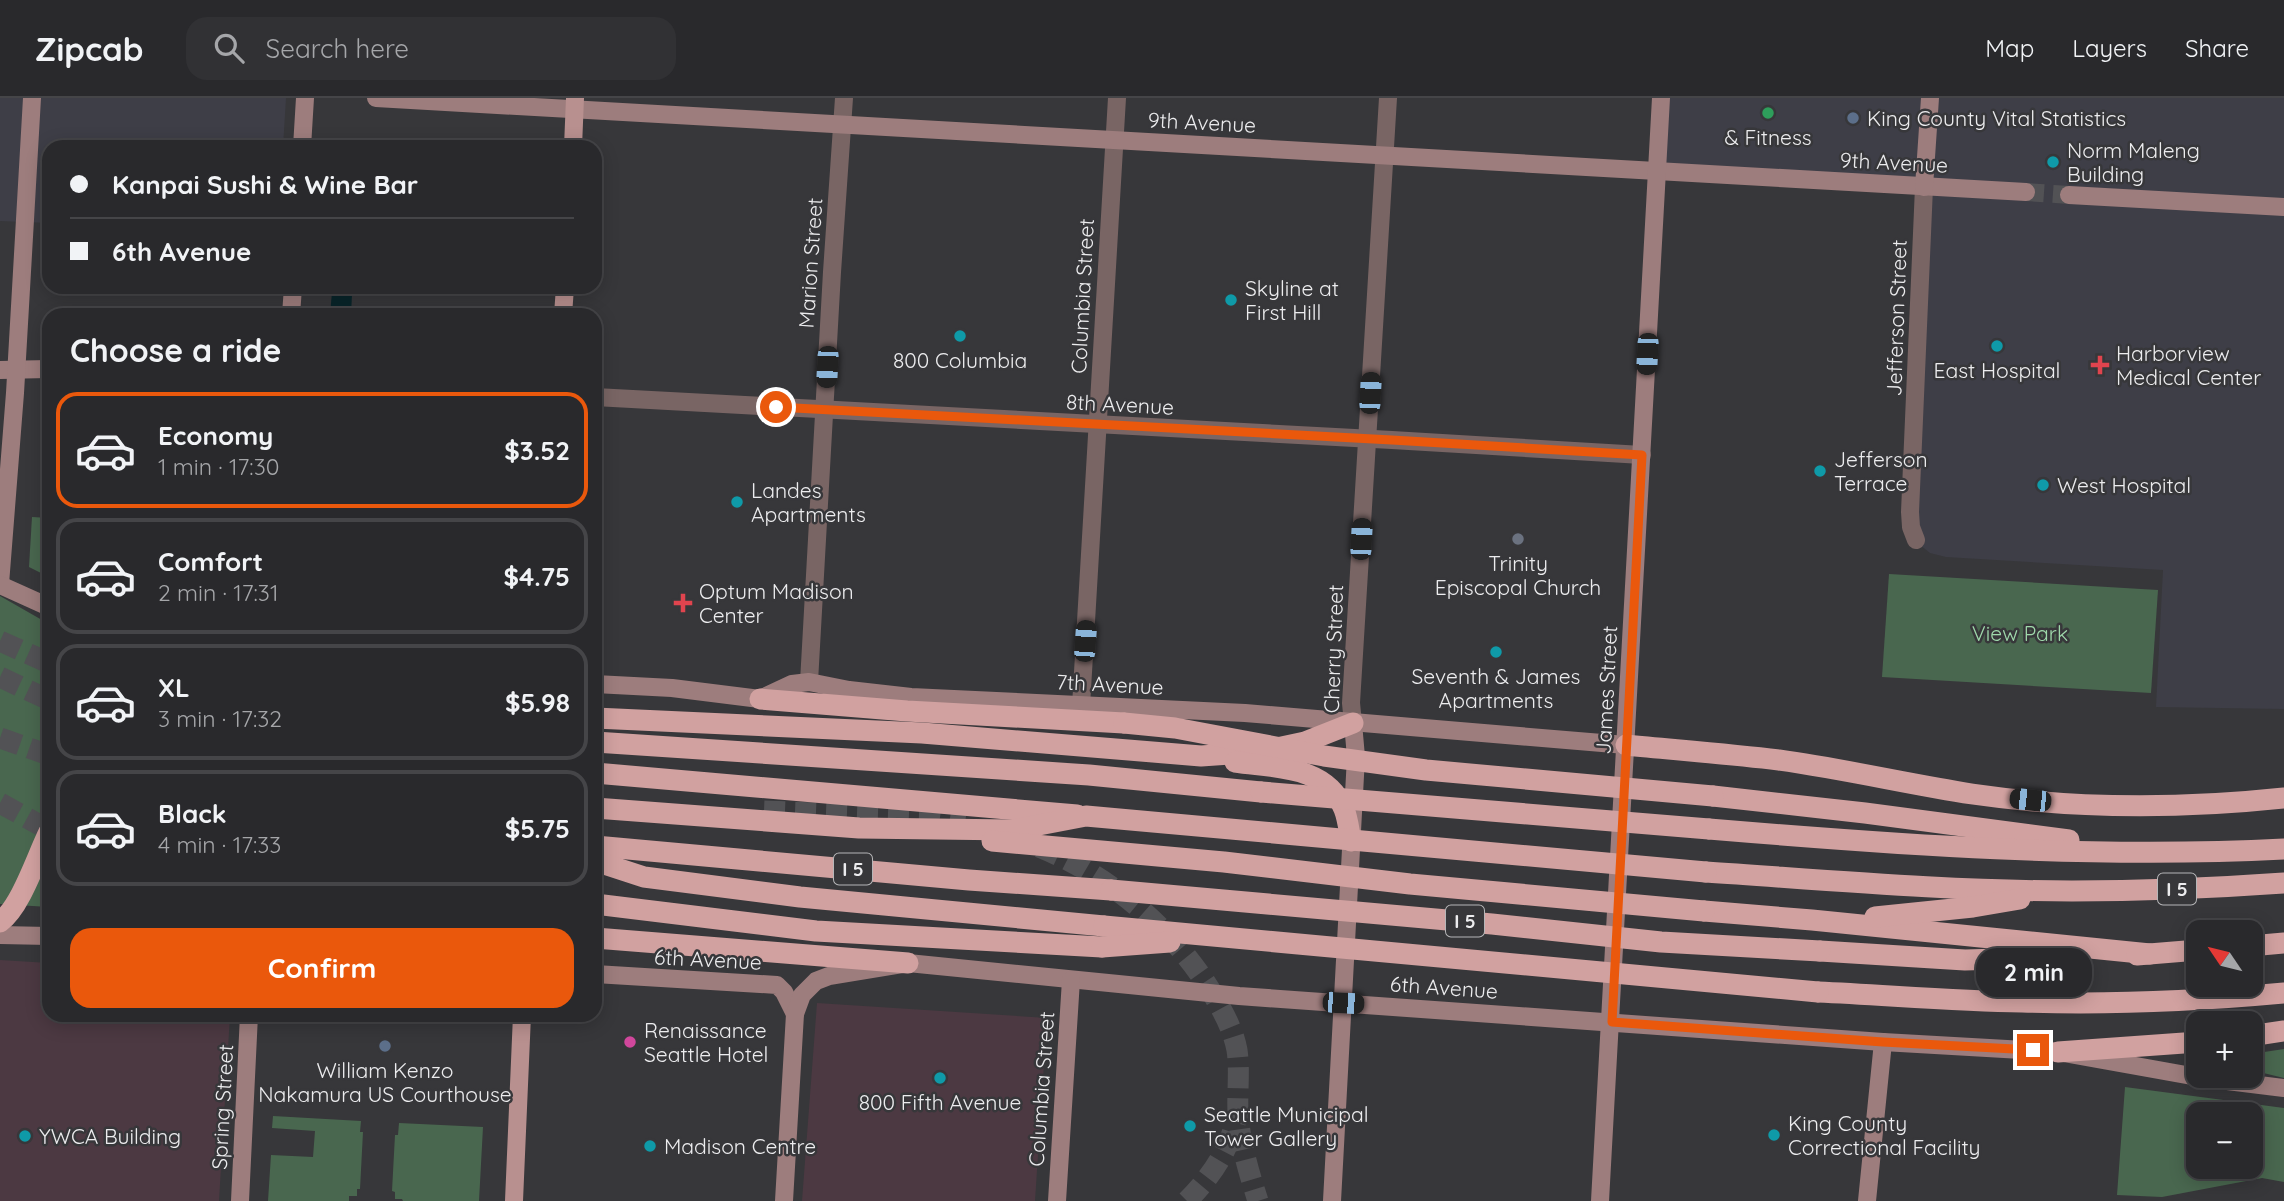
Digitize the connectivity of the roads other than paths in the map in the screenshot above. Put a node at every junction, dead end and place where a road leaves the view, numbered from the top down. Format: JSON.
{"nodes":[{"id":1,"x":32,"y":98,"type":"edge"},
{"id":2,"x":305,"y":98,"type":"edge"},
{"id":3,"x":376,"y":98,"type":"edge"},
{"id":4,"x":844,"y":98,"type":"edge"},
{"id":5,"x":1117,"y":98,"type":"edge"},
{"id":6,"x":1388,"y":98,"type":"edge"},
{"id":7,"x":1661,"y":98,"type":"edge"},
{"id":8,"x":1930,"y":98,"type":"edge"},
{"id":9,"x":575,"y":103,"type":"edge"},
{"id":10,"x":843,"y":125,"type":"junction"},
{"id":11,"x":1114,"y":139,"type":"junction"},
{"id":12,"x":302,"y":140,"type":"edge"},
{"id":13,"x":573,"y":140,"type":"edge"},
{"id":14,"x":1384,"y":156,"type":"junction"},
{"id":15,"x":1656,"y":171,"type":"junction"},
{"id":16,"x":1924,"y":187,"type":"junction"},
{"id":17,"x":2026,"y":192,"type":"tunnel mouth"},
{"id":18,"x":2069,"y":195,"type":"tunnel mouth"},
{"id":19,"x":2284,"y":206,"type":"edge"},
{"id":20,"x":42,"y":369,"type":"edge"},
{"id":21,"x":8,"y":370,"type":"edge"},
{"id":22,"x":602,"y":397,"type":"edge"},
{"id":23,"x":824,"y":410,"type":"junction"},
{"id":24,"x":1097,"y":425,"type":"junction"},
{"id":25,"x":1367,"y":438,"type":"junction"},
{"id":26,"x":1642,"y":455,"type":"junction"},
{"id":27,"x":1916,"y":540,"type":"dead end"},
{"id":28,"x":0,"y":584,"type":"edge"},
{"id":29,"x":42,"y":604,"type":"edge"},
{"id":30,"x":809,"y":682,"type":"junction"},
{"id":31,"x":602,"y":684,"type":"edge"},
{"id":32,"x":760,"y":699,"type":"junction"},
{"id":33,"x":1081,"y":706,"type":"junction"},
{"id":34,"x":602,"y":718,"type":"edge"},
{"id":35,"x":1353,"y":723,"type":"junction"},
{"id":36,"x":602,"y":742,"type":"edge"},
{"id":37,"x":1626,"y":745,"type":"junction"},
{"id":38,"x":1201,"y":756,"type":"junction"},
{"id":39,"x":602,"y":774,"type":"edge"},
{"id":40,"x":2284,"y":798,"type":"edge"},
{"id":41,"x":602,"y":809,"type":"edge"},
{"id":42,"x":1086,"y":816,"type":"junction"},
{"id":43,"x":949,"y":838,"type":"tunnel mouth"},
{"id":44,"x":1351,"y":841,"type":"junction"},
{"id":45,"x":42,"y":846,"type":"edge"},
{"id":46,"x":602,"y":847,"type":"edge"},
{"id":47,"x":2284,"y":849,"type":"edge"},
{"id":48,"x":2161,"y":852,"type":"junction"},
{"id":49,"x":602,"y":864,"type":"edge"},
{"id":50,"x":2284,"y":883,"type":"edge"},
{"id":51,"x":2071,"y":891,"type":"junction"},
{"id":52,"x":602,"y":905,"type":"edge"},
{"id":53,"x":1812,"y":920,"type":"junction"},
{"id":54,"x":0,"y":922,"type":"edge"},
{"id":55,"x":0,"y":935,"type":"edge"},
{"id":56,"x":42,"y":936,"type":"edge"},
{"id":57,"x":1103,"y":936,"type":"junction"},
{"id":58,"x":602,"y":939,"type":"edge"},
{"id":59,"x":2284,"y":943,"type":"edge"},
{"id":60,"x":2263,"y":945,"type":"edge"},
{"id":61,"x":2186,"y":951,"type":"edge"},
{"id":62,"x":2150,"y":954,"type":"junction"},
{"id":63,"x":908,"y":963,"type":"junction"},
{"id":64,"x":602,"y":974,"type":"edge"},
{"id":65,"x":1071,"y":980,"type":"junction"},
{"id":66,"x":2284,"y":993,"type":"edge"},
{"id":67,"x":1343,"y":1003,"type":"junction"},
{"id":68,"x":795,"y":1014,"type":"junction"},
{"id":69,"x":249,"y":1022,"type":"edge"},
{"id":70,"x":522,"y":1022,"type":"edge"},
{"id":71,"x":1612,"y":1022,"type":"junction"},
{"id":72,"x":2284,"y":1031,"type":"edge"},
{"id":73,"x":2263,"y":1034,"type":"edge"},
{"id":74,"x":1883,"y":1042,"type":"junction"},
{"id":75,"x":2186,"y":1043,"type":"edge"},
{"id":76,"x":2058,"y":1052,"type":"junction"},
{"id":77,"x":2284,"y":1088,"type":"edge"},
{"id":78,"x":240,"y":1201,"type":"edge"},
{"id":79,"x":514,"y":1201,"type":"edge"},
{"id":80,"x":784,"y":1201,"type":"edge"},
{"id":81,"x":1057,"y":1201,"type":"edge"},
{"id":82,"x":1332,"y":1201,"type":"edge"},
{"id":83,"x":1600,"y":1201,"type":"edge"},
{"id":84,"x":1867,"y":1201,"type":"edge"}],
"edges":[{"from":1,"to":21,"type":"street"},
{"from":2,"to":12,"type":"street"},
{"from":3,"to":9,"type":"street","name":"9th Avenue"},
{"from":4,"to":10,"type":"street","name":"Marion Street"},
{"from":5,"to":11,"type":"street","name":"Columbia Street"},
{"from":6,"to":14,"type":"street","name":"Cherry Street"},
{"from":7,"to":15,"type":"street","name":"James Street"},
{"from":8,"to":16,"type":"street","name":"Jefferson Street"},
{"from":9,"to":10,"type":"street","name":"9th Avenue"},
{"from":9,"to":13,"type":"main road"},
{"from":10,"to":11,"type":"street","name":"9th Avenue"},
{"from":10,"to":23,"type":"street","name":"Marion Street"},
{"from":11,"to":14,"type":"street","name":"9th Avenue"},
{"from":11,"to":24,"type":"street","name":"Columbia Street"},
{"from":14,"to":15,"type":"street","name":"9th Avenue"},
{"from":14,"to":25,"type":"street","name":"Cherry Street"},
{"from":15,"to":16,"type":"street","name":"9th Avenue"},
{"from":15,"to":26,"type":"street","name":"James Street"},
{"from":16,"to":17,"type":"street","name":"9th Avenue"},
{"from":16,"to":27,"type":"street","name":"Jefferson Street"},
{"from":18,"to":19,"type":"street"},
{"from":20,"to":21,"type":"street"},
{"from":21,"to":28,"type":"street"},
{"from":22,"to":23,"type":"street","name":"8th Avenue"},
{"from":23,"to":24,"type":"street","name":"8th Avenue"},
{"from":23,"to":30,"type":"street","name":"Marion Street"},
{"from":24,"to":25,"type":"street","name":"8th Avenue"},
{"from":24,"to":33,"type":"street","name":"Columbia Street"},
{"from":25,"to":26,"type":"street","name":"8th Avenue"},
{"from":25,"to":35,"type":"street","name":"Cherry Street"},
{"from":26,"to":37,"type":"street","name":"James Street"},
{"from":28,"to":29,"type":"street"},
{"from":30,"to":32,"type":"street","name":"7th Avenue"},
{"from":30,"to":33,"type":"street","name":"7th Avenue"},
{"from":31,"to":32,"type":"street"},
{"from":32,"to":48,"type":"highway","bridge":true},
{"from":33,"to":35,"type":"street","name":"7th Avenue"},
{"from":34,"to":38,"type":"highway"},
{"from":35,"to":37,"type":"street","name":"7th Avenue"},
{"from":35,"to":38,"type":"highway"},
{"from":35,"to":44,"type":"street","name":"Cherry Street"},
{"from":36,"to":48,"type":"highway","bridge":true},
{"from":37,"to":40,"type":"highway"},
{"from":37,"to":71,"type":"street","name":"James Street"},
{"from":38,"to":44,"type":"highway"},
{"from":39,"to":42,"type":"highway","number":"I 5","bridge":true},
{"from":41,"to":42,"type":"highway","bridge":true},
{"from":42,"to":51,"type":"highway","number":"I 5","bridge":true},
{"from":43,"to":53,"type":"highway","bridge":true},
{"from":44,"to":67,"type":"street","name":"Cherry Street"},
{"from":45,"to":54,"type":"highway"},
{"from":46,"to":62,"type":"highway","number":"I 5","bridge":true},
{"from":47,"to":48,"type":"highway"},
{"from":49,"to":57,"type":"highway","number":"I 5"},
{"from":50,"to":51,"type":"highway","number":"I 5"},
{"from":51,"to":53,"type":"highway"},
{"from":52,"to":57,"type":"highway"},
{"from":53,"to":62,"type":"highway"},
{"from":55,"to":56,"type":"street"},
{"from":57,"to":66,"type":"highway","number":"I 5","bridge":true},
{"from":58,"to":63,"type":"highway"},
{"from":59,"to":60,"type":"highway"},
{"from":61,"to":62,"type":"highway","number":"I 5"},
{"from":63,"to":65,"type":"street","name":"6th Avenue"},
{"from":63,"to":68,"type":"street","name":"6th Avenue"},
{"from":64,"to":68,"type":"street","name":"6th Avenue"},
{"from":65,"to":67,"type":"street","name":"6th Avenue"},
{"from":65,"to":81,"type":"street","name":"Columbia Street"},
{"from":67,"to":71,"type":"street","name":"6th Avenue"},
{"from":67,"to":82,"type":"street","name":"Cherry Street"},
{"from":68,"to":80,"type":"street"},
{"from":69,"to":78,"type":"street","name":"Spring Street"},
{"from":70,"to":79,"type":"main road"},
{"from":71,"to":74,"type":"street","name":"6th Avenue"},
{"from":71,"to":83,"type":"street","name":"James Street"},
{"from":72,"to":73,"type":"highway"},
{"from":74,"to":76,"type":"street","name":"6th Avenue"},
{"from":74,"to":84,"type":"street"},
{"from":75,"to":76,"type":"highway"},
{"from":76,"to":77,"type":"street","name":"6th Avenue"}]}
